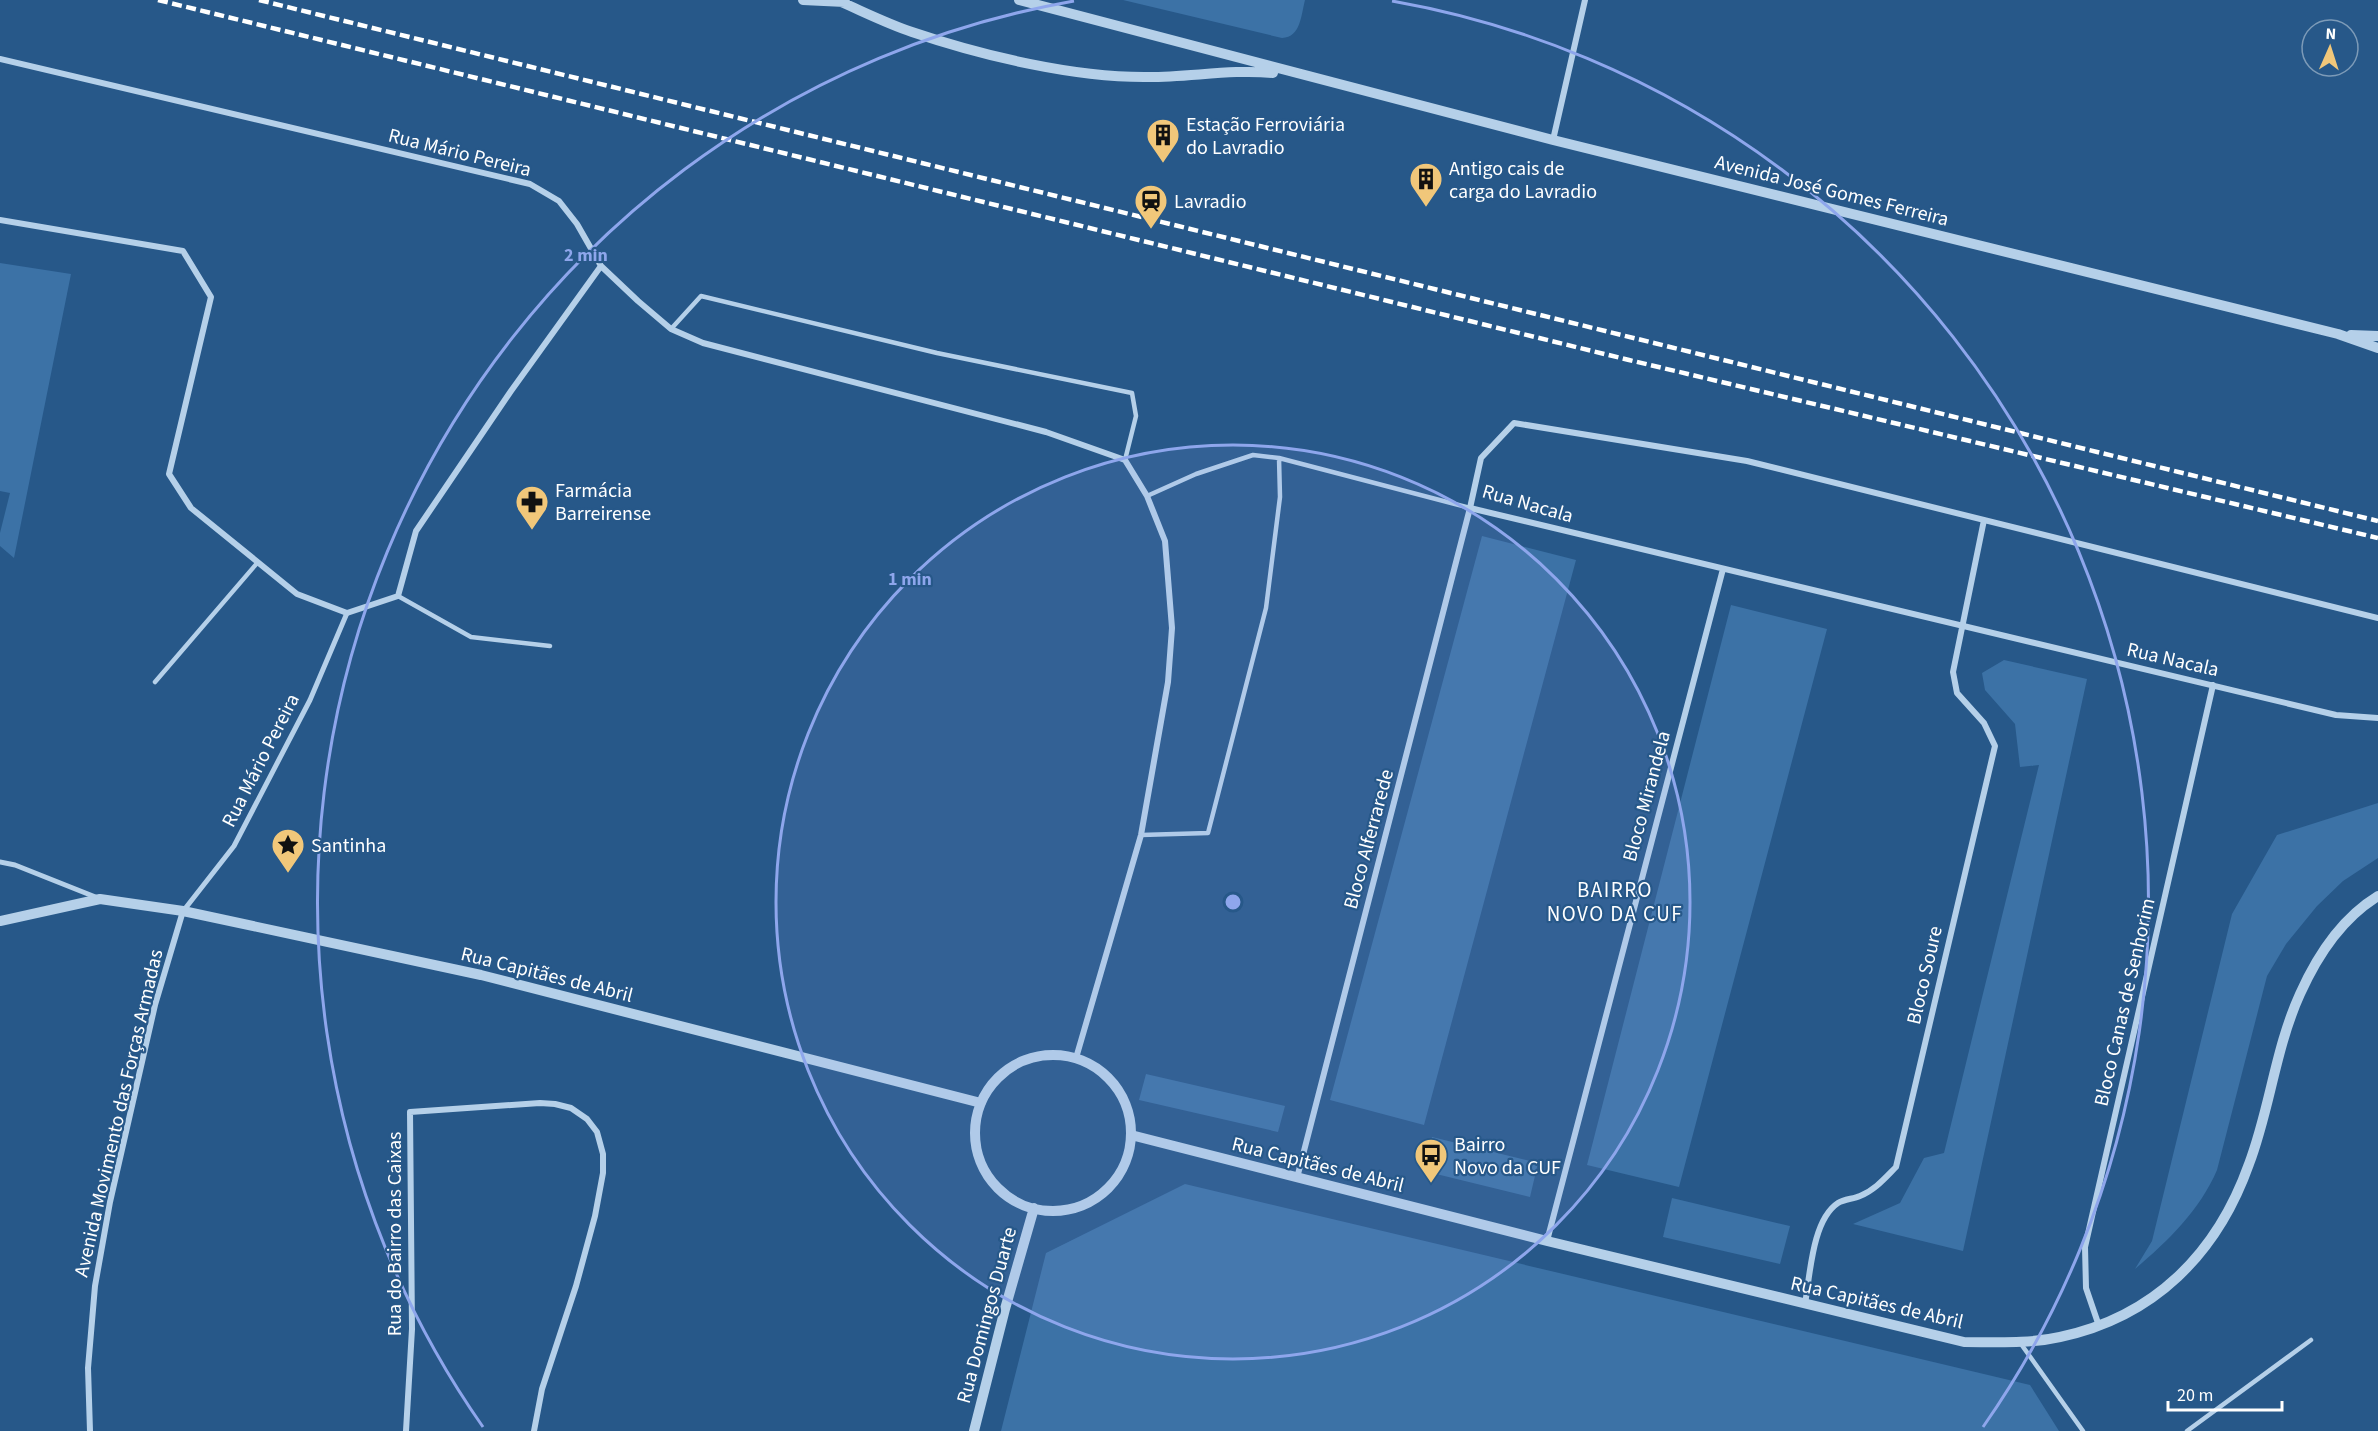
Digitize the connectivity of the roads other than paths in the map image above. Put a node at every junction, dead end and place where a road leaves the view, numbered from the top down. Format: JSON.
{"nodes":[{"id":1,"x":803,"y":0,"type":"edge"},
{"id":2,"x":852,"y":0,"type":"edge"},
{"id":3,"x":1020,"y":0,"type":"edge"},
{"id":4,"x":1585,"y":0,"type":"edge"},
{"id":5,"x":842,"y":1,"type":"edge"},
{"id":6,"x":1030,"y":1,"type":"edge"},
{"id":7,"x":0,"y":59,"type":"edge"},
{"id":8,"x":1317,"y":80,"type":"junction"},
{"id":9,"x":1553,"y":140,"type":"junction"},
{"id":10,"x":0,"y":220,"type":"edge"},
{"id":11,"x":602,"y":266,"type":"junction"},
{"id":12,"x":671,"y":328,"type":"junction"},
{"id":13,"x":2338,"y":334,"type":"junction"},
{"id":14,"x":2378,"y":336,"type":"edge"},
{"id":15,"x":2378,"y":348,"type":"edge"},
{"id":16,"x":1279,"y":458,"type":"junction"},
{"id":17,"x":1125,"y":460,"type":"junction"},
{"id":18,"x":1147,"y":496,"type":"junction"},
{"id":19,"x":1470,"y":508,"type":"junction"},
{"id":20,"x":1984,"y":520,"type":"junction"},
{"id":21,"x":258,"y":562,"type":"junction"},
{"id":22,"x":1723,"y":569,"type":"junction"},
{"id":23,"x":398,"y":596,"type":"junction"},
{"id":24,"x":346,"y":613,"type":"junction"},
{"id":25,"x":2378,"y":618,"type":"edge"},
{"id":26,"x":1962,"y":626,"type":"junction"},
{"id":27,"x":550,"y":646,"type":"dead end"},
{"id":28,"x":155,"y":681,"type":"dead end"},
{"id":29,"x":2214,"y":685,"type":"junction"},
{"id":30,"x":2378,"y":718,"type":"edge"},
{"id":31,"x":1141,"y":835,"type":"junction"},
{"id":32,"x":0,"y":862,"type":"edge"},
{"id":33,"x":2378,"y":896,"type":"edge"},
{"id":34,"x":100,"y":898,"type":"junction"},
{"id":35,"x":183,"y":911,"type":"junction"},
{"id":36,"x":0,"y":921,"type":"edge"},
{"id":37,"x":1076,"y":1058,"type":"junction"},
{"id":38,"x":981,"y":1103,"type":"junction"},
{"id":39,"x":1131,"y":1135,"type":"junction"},
{"id":40,"x":1297,"y":1178,"type":"junction"},
{"id":41,"x":1034,"y":1208,"type":"junction"},
{"id":42,"x":1546,"y":1241,"type":"junction"},
{"id":43,"x":1805,"y":1304,"type":"junction"},
{"id":44,"x":2099,"y":1326,"type":"junction"},
{"id":45,"x":2311,"y":1340,"type":"dead end"},
{"id":46,"x":2019,"y":1342,"type":"junction"},
{"id":47,"x":90,"y":1431,"type":"edge"},
{"id":48,"x":406,"y":1431,"type":"edge"},
{"id":49,"x":534,"y":1431,"type":"edge"},
{"id":50,"x":974,"y":1431,"type":"edge"},
{"id":51,"x":2082,"y":1431,"type":"edge"},
{"id":52,"x":2187,"y":1431,"type":"edge"}],
"edges":[{"from":1,"to":5,"type":"street"},
{"from":2,"to":5,"type":"street"},
{"from":3,"to":6,"type":"street","name":"Avenida José Gomes Ferreira"},
{"from":4,"to":9,"type":"street"},
{"from":5,"to":8,"type":"street","name":"Avenida José Gomes Ferreira"},
{"from":6,"to":8,"type":"street","name":"Avenida José Gomes Ferreira"},
{"from":7,"to":11,"type":"street","name":"Rua Mário Pereira"},
{"from":8,"to":9,"type":"street","name":"Avenida José Gomes Ferreira"},
{"from":9,"to":13,"type":"street","name":"Avenida José Gomes Ferreira"},
{"from":10,"to":21,"type":"street"},
{"from":11,"to":12,"type":"street","name":"Rua Mário Pereira"},
{"from":11,"to":23,"type":"street"},
{"from":12,"to":17,"type":"street","name":"Rua Mário Pereira"},
{"from":12,"to":17,"type":"lane"},
{"from":13,"to":14,"type":"street","name":"Avenida José Gomes Ferreira"},
{"from":13,"to":15,"type":"street","name":"Avenida José Gomes Ferreira"},
{"from":16,"to":18,"type":"lane"},
{"from":16,"to":19,"type":"lane"},
{"from":16,"to":31,"type":"lane"},
{"from":17,"to":18,"type":"street"},
{"from":18,"to":31,"type":"street"},
{"from":19,"to":20,"type":"street","name":"Rua Nacala"},
{"from":19,"to":22,"type":"street","name":"Rua Nacala"},
{"from":19,"to":40,"type":"street","name":"Bloco Alferrarede"},
{"from":20,"to":25,"type":"street","name":"Rua Nacala"},
{"from":20,"to":26,"type":"street"},
{"from":21,"to":24,"type":"street"},
{"from":21,"to":28,"type":"lane"},
{"from":22,"to":26,"type":"street","name":"Rua Nacala"},
{"from":22,"to":42,"type":"street","name":"Bloco Mirandela"},
{"from":23,"to":24,"type":"street"},
{"from":23,"to":27,"type":"lane"},
{"from":24,"to":35,"type":"street","name":"Rua Mário Pereira"},
{"from":26,"to":29,"type":"street","name":"Rua Nacala"},
{"from":26,"to":43,"type":"street","name":"Bloco Soure"},
{"from":29,"to":30,"type":"street","name":"Rua Nacala"},
{"from":29,"to":44,"type":"street","name":"Bloco Canas de Senhorim"},
{"from":31,"to":37,"type":"street"},
{"from":32,"to":34,"type":"street"},
{"from":33,"to":44,"type":"street","name":"Rua Capitães de Abril"},
{"from":34,"to":35,"type":"street","name":"Rua Capitães de Abril"},
{"from":34,"to":36,"type":"street"},
{"from":35,"to":38,"type":"street","name":"Rua Capitães de Abril"},
{"from":35,"to":47,"type":"street","name":"Avenida Movimento das Forças Armadas"},
{"from":37,"to":38,"type":"street"},
{"from":37,"to":39,"type":"street"},
{"from":38,"to":41,"type":"street"},
{"from":39,"to":40,"type":"street","name":"Rua Capitães de Abril"},
{"from":39,"to":41,"type":"street"},
{"from":40,"to":42,"type":"street","name":"Rua Capitães de Abril"},
{"from":41,"to":50,"type":"street","name":"Rua Domingos Duarte"},
{"from":42,"to":43,"type":"street","name":"Rua Capitães de Abril"},
{"from":43,"to":46,"type":"street","name":"Rua Capitães de Abril"},
{"from":44,"to":46,"type":"street","name":"Rua Capitães de Abril"},
{"from":45,"to":52,"type":"lane"},
{"from":46,"to":51,"type":"lane"},
{"from":48,"to":49,"type":"street","name":"Rua do Bairro das Caixas"}]}
